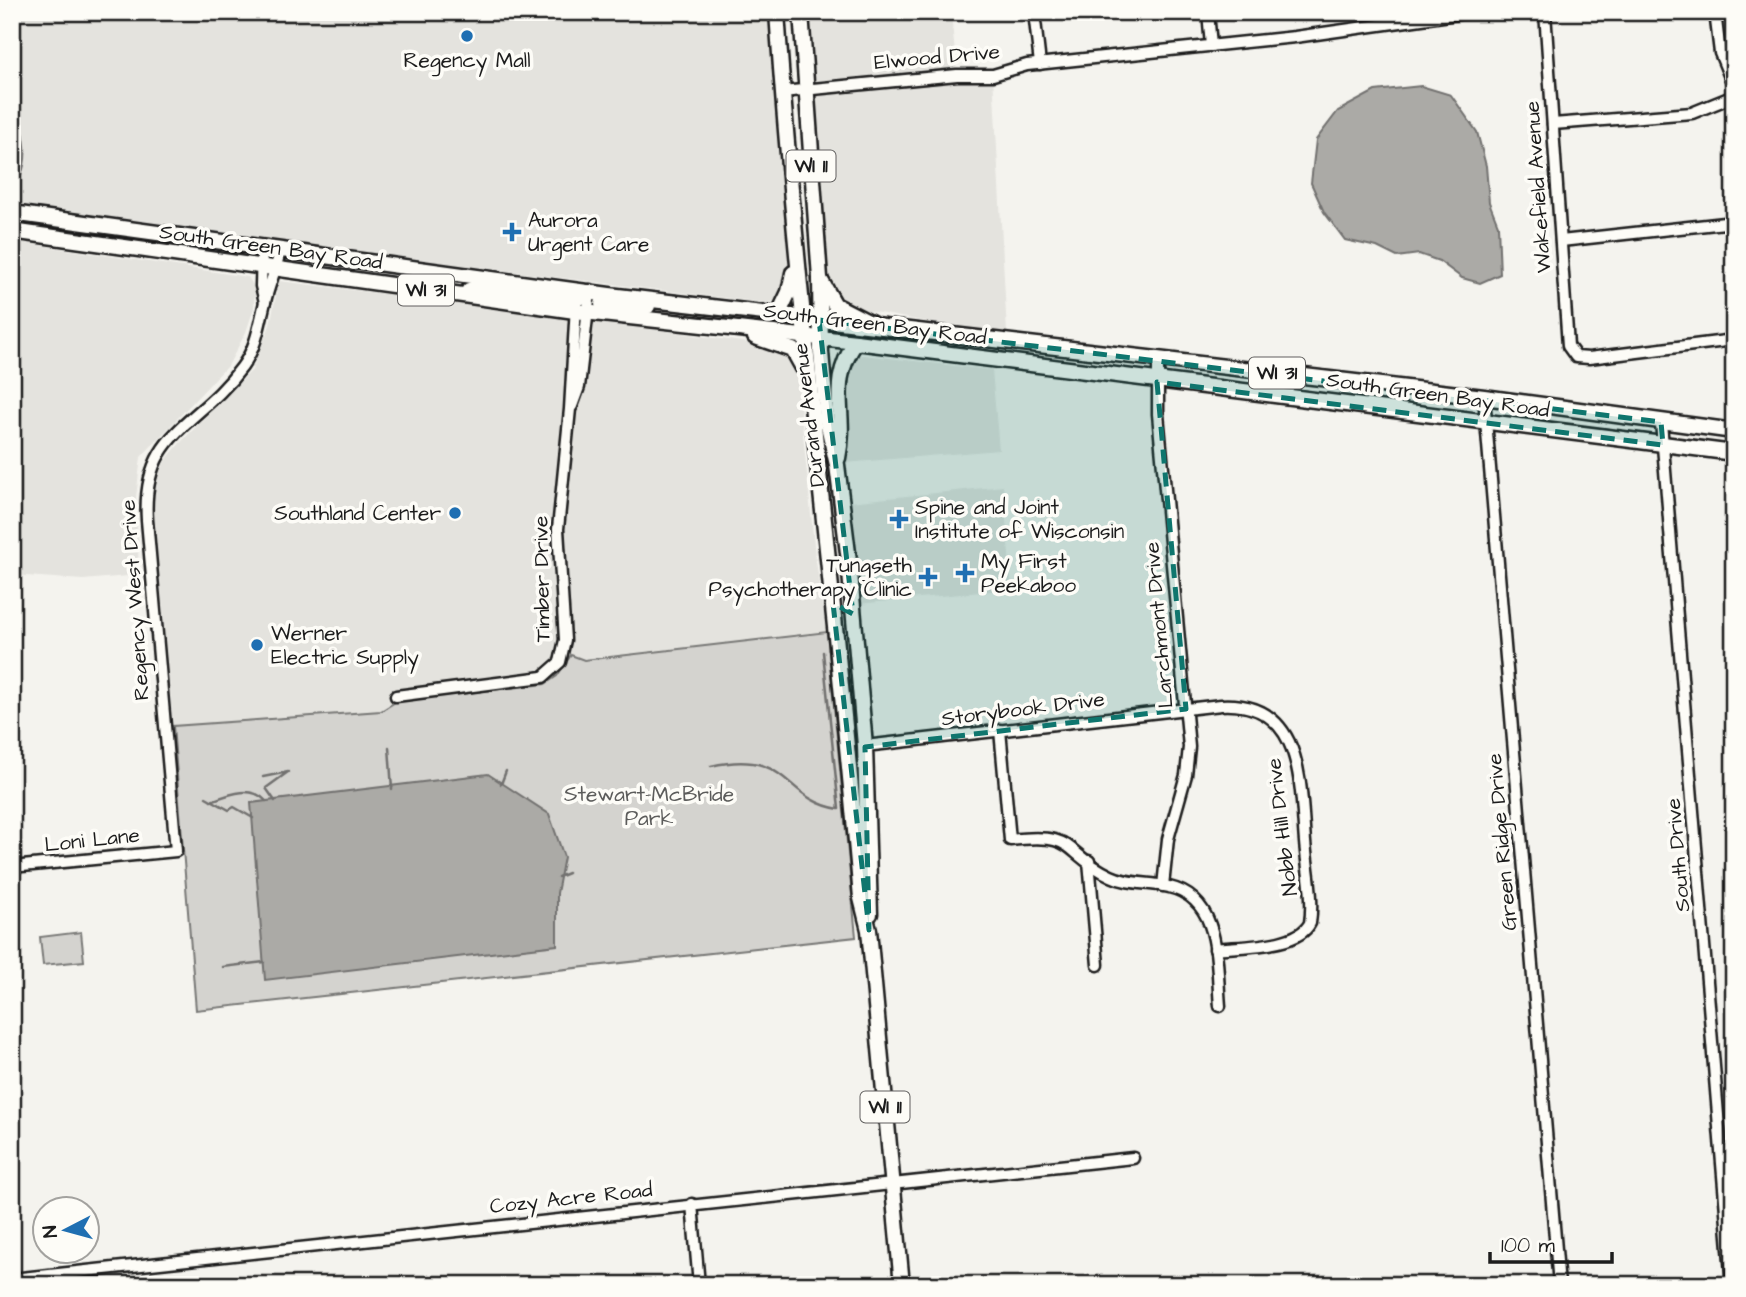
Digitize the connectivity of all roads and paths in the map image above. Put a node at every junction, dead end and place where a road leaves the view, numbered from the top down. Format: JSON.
{"nodes":[{"id":1,"x":777,"y":12,"type":"edge"},
{"id":2,"x":800,"y":12,"type":"edge"},
{"id":3,"x":1034,"y":12,"type":"edge"},
{"id":4,"x":1208,"y":12,"type":"edge"},
{"id":5,"x":1471,"y":12,"type":"edge"},
{"id":6,"x":1545,"y":12,"type":"edge"},
{"id":7,"x":1715,"y":12,"type":"edge"},
{"id":8,"x":1389,"y":18,"type":"edge"},
{"id":9,"x":1211,"y":46,"type":"junction"},
{"id":10,"x":1040,"y":64,"type":"junction"},
{"id":11,"x":1734,"y":87,"type":"edge"},
{"id":12,"x":806,"y":89,"type":"junction"},
{"id":13,"x":782,"y":92,"type":"junction"},
{"id":14,"x":1734,"y":96,"type":"edge"},
{"id":15,"x":1553,"y":124,"type":"junction"},
{"id":16,"x":12,"y":213,"type":"edge"},
{"id":17,"x":60,"y":221,"type":"junction"},
{"id":18,"x":1734,"y":222,"type":"edge"},
{"id":19,"x":12,"y":224,"type":"edge"},
{"id":20,"x":12,"y":231,"type":"edge"},
{"id":21,"x":155,"y":234,"type":"junction"},
{"id":22,"x":43,"y":236,"type":"junction"},
{"id":23,"x":1561,"y":241,"type":"junction"},
{"id":24,"x":796,"y":254,"type":"junction"},
{"id":25,"x":262,"y":258,"type":"junction"},
{"id":26,"x":278,"y":261,"type":"junction"},
{"id":27,"x":820,"y":278,"type":"junction"},
{"id":28,"x":583,"y":301,"type":"junction"},
{"id":29,"x":265,"y":302,"type":"junction"},
{"id":30,"x":778,"y":315,"type":"junction"},
{"id":31,"x":802,"y":318,"type":"junction"},
{"id":32,"x":819,"y":320,"type":"junction"},
{"id":33,"x":720,"y":327,"type":"junction"},
{"id":34,"x":879,"y":327,"type":"junction"},
{"id":35,"x":804,"y":336,"type":"junction"},
{"id":36,"x":820,"y":338,"type":"junction"},
{"id":37,"x":1734,"y":340,"type":"edge"},
{"id":38,"x":856,"y":342,"type":"junction"},
{"id":39,"x":1158,"y":360,"type":"junction"},
{"id":40,"x":808,"y":379,"type":"junction"},
{"id":41,"x":1157,"y":382,"type":"junction"},
{"id":42,"x":1484,"y":397,"type":"junction"},
{"id":43,"x":1661,"y":422,"type":"junction"},
{"id":44,"x":1486,"y":423,"type":"junction"},
{"id":45,"x":1734,"y":431,"type":"edge"},
{"id":46,"x":1663,"y":445,"type":"junction"},
{"id":47,"x":1734,"y":453,"type":"edge"},
{"id":48,"x":836,"y":465,"type":"junction"},
{"id":49,"x":826,"y":555,"type":"junction"},
{"id":50,"x":849,"y":561,"type":"junction"},
{"id":51,"x":833,"y":603,"type":"junction"},
{"id":52,"x":853,"y":617,"type":"junction"},
{"id":53,"x":396,"y":696,"type":"dead end"},
{"id":54,"x":1186,"y":709,"type":"junction"},
{"id":55,"x":1000,"y":730,"type":"junction"},
{"id":56,"x":865,"y":746,"type":"junction"},
{"id":57,"x":176,"y":851,"type":"joint"},
{"id":58,"x":1089,"y":861,"type":"junction"},
{"id":59,"x":12,"y":867,"type":"edge"},
{"id":60,"x":1163,"y":886,"type":"junction"},
{"id":61,"x":869,"y":930,"type":"junction"},
{"id":62,"x":1215,"y":949,"type":"junction"},
{"id":63,"x":1098,"y":965,"type":"dead end"},
{"id":64,"x":1220,"y":1006,"type":"dead end"},
{"id":65,"x":1133,"y":1158,"type":"dead end"},
{"id":66,"x":892,"y":1183,"type":"junction"},
{"id":67,"x":692,"y":1204,"type":"junction"},
{"id":68,"x":12,"y":1279,"type":"edge"},
{"id":69,"x":699,"y":1285,"type":"edge"},
{"id":70,"x":902,"y":1285,"type":"edge"},
{"id":71,"x":1559,"y":1285,"type":"edge"},
{"id":72,"x":1732,"y":1285,"type":"edge"}],
"edges":[{"from":1,"to":13,"type":"main road","name":"Durand Avenue","number":"WI 11"},
{"from":2,"to":12,"type":"main road","name":"Durand Avenue","number":"WI 11"},
{"from":3,"to":10,"type":"street"},
{"from":4,"to":9,"type":"street"},
{"from":5,"to":8,"type":"street","name":"Elwood Drive"},
{"from":6,"to":15,"type":"street","name":"Wakefield Avenue"},
{"from":7,"to":11,"type":"street"},
{"from":8,"to":9,"type":"street","name":"Elwood Drive"},
{"from":9,"to":10,"type":"street","name":"Elwood Drive"},
{"from":10,"to":12,"type":"street","name":"Elwood Drive"},
{"from":12,"to":13,"type":"street","name":"Elwood Drive"},
{"from":12,"to":27,"type":"main road","name":"Durand Avenue","number":"WI 11"},
{"from":13,"to":24,"type":"main road","name":"Durand Avenue","number":"WI 11"},
{"from":14,"to":15,"type":"street"},
{"from":15,"to":23,"type":"street","name":"Wakefield Avenue"},
{"from":16,"to":17,"type":"main road","name":"South Green Bay Road"},
{"from":17,"to":19,"type":"main road"},
{"from":17,"to":21,"type":"main road","name":"South Green Bay Road"},
{"from":18,"to":23,"type":"street"},
{"from":20,"to":22,"type":"main road","name":"South Green Bay Road"},
{"from":21,"to":22,"type":"main road"},
{"from":21,"to":25,"type":"main road","name":"South Green Bay Road"},
{"from":22,"to":25,"type":"main road","name":"South Green Bay Road"},
{"from":23,"to":37,"type":"street","name":"Wakefield Avenue"},
{"from":24,"to":30,"type":"main road"},
{"from":24,"to":31,"type":"main road","name":"Durand Avenue","number":"WI 11"},
{"from":25,"to":26,"type":"main road"},
{"from":25,"to":29,"type":"street","name":"Regency West Drive"},
{"from":26,"to":28,"type":"main road","name":"South Green Bay Road","number":"WI 31"},
{"from":26,"to":28,"type":"main road","name":"South Green Bay Road","number":"WI 31"},
{"from":26,"to":29,"type":"street","name":"Regency West Drive"},
{"from":27,"to":32,"type":"main road","name":"Durand Avenue","number":"WI 11"},
{"from":27,"to":34,"type":"main road"},
{"from":28,"to":30,"type":"main road","name":"South Green Bay Road","number":"WI 31"},
{"from":28,"to":33,"type":"main road","name":"South Green Bay Road","number":"WI 31"},
{"from":28,"to":53,"type":"street","name":"Timber Drive"},
{"from":29,"to":57,"type":"street","name":"Regency West Drive"},
{"from":30,"to":31,"type":"main road","name":"South Green Bay Road","number":"WI 31"},
{"from":31,"to":32,"type":"main road","name":"South Green Bay Road","number":"WI 31"},
{"from":31,"to":35,"type":"main road","name":"Durand Avenue","number":"WI 11"},
{"from":32,"to":34,"type":"main road","name":"South Green Bay Road","number":"WI 31"},
{"from":32,"to":36,"type":"main road","name":"Durand Avenue","number":"WI 11"},
{"from":33,"to":35,"type":"main road","name":"South Green Bay Road","number":"WI 31"},
{"from":33,"to":40,"type":"main road"},
{"from":34,"to":39,"type":"main road","name":"South Green Bay Road","number":"WI 31"},
{"from":35,"to":36,"type":"main road","name":"South Green Bay Road","number":"WI 31"},
{"from":35,"to":40,"type":"main road","name":"Durand Avenue","number":"WI 11"},
{"from":36,"to":38,"type":"main road","name":"South Green Bay Road","number":"WI 31"},
{"from":36,"to":48,"type":"main road","name":"Durand Avenue","number":"WI 11"},
{"from":38,"to":41,"type":"main road","name":"South Green Bay Road","number":"WI 31"},
{"from":38,"to":48,"type":"main road"},
{"from":39,"to":41,"type":"street","name":"Larchmont Drive"},
{"from":39,"to":42,"type":"main road","name":"South Green Bay Road","number":"WI 31"},
{"from":40,"to":49,"type":"main road","name":"Durand Avenue","number":"WI 11"},
{"from":41,"to":44,"type":"main road","name":"South Green Bay Road","number":"WI 31"},
{"from":41,"to":54,"type":"street","name":"Larchmont Drive"},
{"from":42,"to":43,"type":"main road","name":"South Green Bay Road","number":"WI 31"},
{"from":42,"to":44,"type":"street","name":"Green Ridge Drive"},
{"from":43,"to":45,"type":"main road","name":"South Green Bay Road","number":"WI 31"},
{"from":43,"to":46,"type":"street","name":"South Drive"},
{"from":44,"to":46,"type":"main road","name":"South Green Bay Road","number":"WI 31"},
{"from":44,"to":71,"type":"street","name":"Green Ridge Drive"},
{"from":46,"to":47,"type":"main road","name":"South Green Bay Road","number":"WI 31"},
{"from":46,"to":72,"type":"street","name":"South Drive"},
{"from":48,"to":50,"type":"main road","name":"Durand Avenue","number":"WI 11"},
{"from":49,"to":50,"type":"main road"},
{"from":49,"to":51,"type":"main road","name":"Durand Avenue","number":"WI 11"},
{"from":50,"to":52,"type":"main road","name":"Durand Avenue","number":"WI 11"},
{"from":51,"to":52,"type":"main road"},
{"from":51,"to":61,"type":"main road","name":"Durand Avenue","number":"WI 11"},
{"from":52,"to":56,"type":"main road","name":"Durand Avenue","number":"WI 11"},
{"from":54,"to":55,"type":"street","name":"Storybook Drive"},
{"from":54,"to":60,"type":"street","name":"Larchmont Drive"},
{"from":54,"to":62,"type":"street","name":"Nobb Hill Drive"},
{"from":55,"to":56,"type":"street","name":"Storybook Drive"},
{"from":55,"to":58,"type":"street"},
{"from":56,"to":61,"type":"main road","name":"Durand Avenue","number":"WI 11"},
{"from":57,"to":59,"type":"street","name":"Loni Lane"},
{"from":58,"to":60,"type":"street"},
{"from":58,"to":63,"type":"street"},
{"from":60,"to":62,"type":"street"},
{"from":61,"to":66,"type":"main road","name":"Durand Avenue","number":"WI 11"},
{"from":62,"to":64,"type":"street"},
{"from":65,"to":66,"type":"street","name":"Cozy Acre Road"},
{"from":66,"to":67,"type":"street","name":"Cozy Acre Road"},
{"from":66,"to":70,"type":"main road","name":"Durand Avenue","number":"WI 11"},
{"from":67,"to":68,"type":"street","name":"Cozy Acre Road"},
{"from":67,"to":69,"type":"street"}]}
